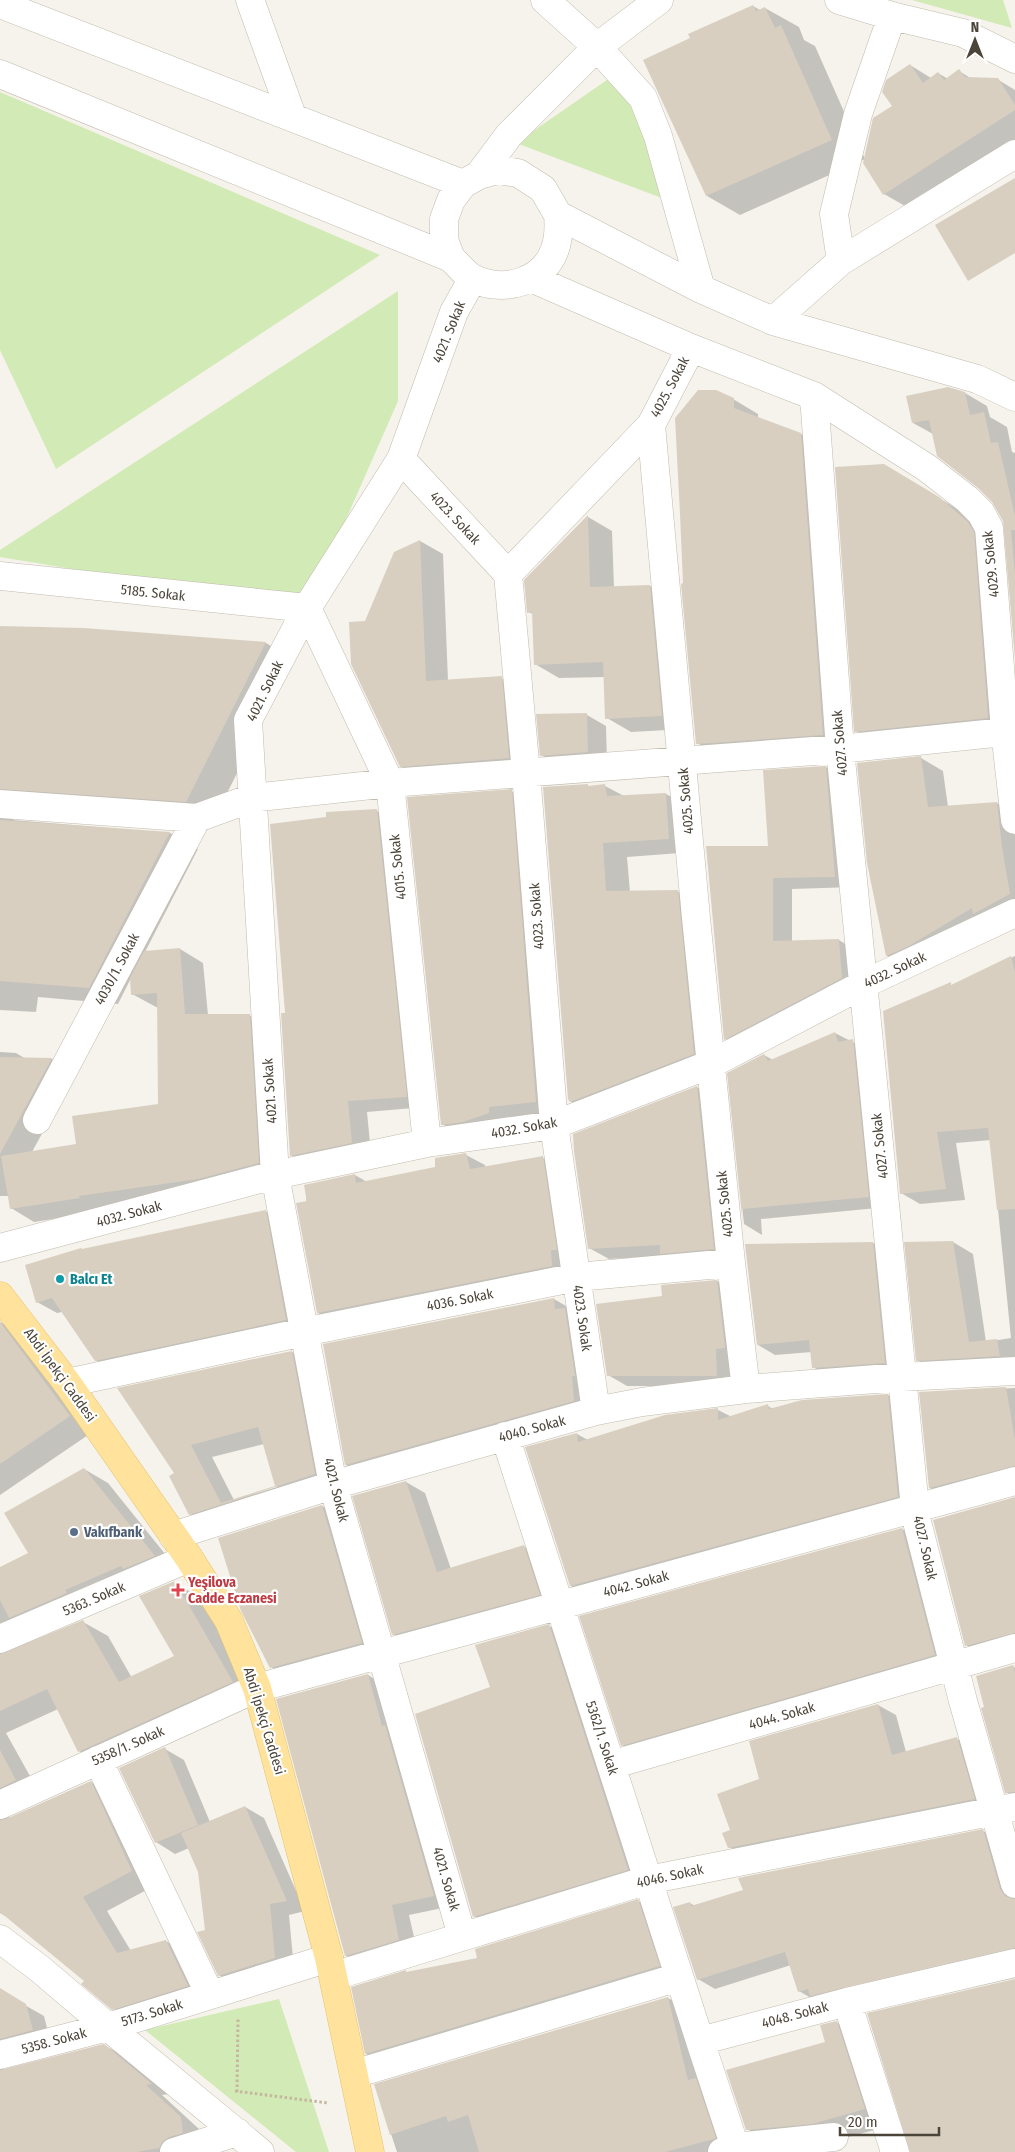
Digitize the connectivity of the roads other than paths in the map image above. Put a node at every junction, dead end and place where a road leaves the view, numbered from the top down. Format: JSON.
{"nodes":[{"id":1,"x":250,"y":0,"type":"edge"},
{"id":2,"x":545,"y":0,"type":"edge"},
{"id":3,"x":659,"y":0,"type":"edge"},
{"id":4,"x":839,"y":0,"type":"edge"},
{"id":5,"x":0,"y":4,"type":"edge"},
{"id":6,"x":892,"y":16,"type":"junction"},
{"id":7,"x":597,"y":47,"type":"junction"},
{"id":8,"x":1015,"y":59,"type":"edge"},
{"id":9,"x":0,"y":74,"type":"edge"},
{"id":10,"x":292,"y":116,"type":"junction"},
{"id":11,"x":1015,"y":154,"type":"edge"},
{"id":12,"x":471,"y":180,"type":"junction"},
{"id":13,"x":558,"y":215,"type":"junction"},
{"id":14,"x":451,"y":258,"type":"junction"},
{"id":15,"x":841,"y":261,"type":"junction"},
{"id":16,"x":473,"y":278,"type":"junction"},
{"id":17,"x":519,"y":282,"type":"junction"},
{"id":18,"x":700,"y":289,"type":"junction"},
{"id":19,"x":773,"y":321,"type":"junction"},
{"id":20,"x":691,"y":348,"type":"junction"},
{"id":21,"x":814,"y":396,"type":"junction"},
{"id":22,"x":1015,"y":397,"type":"edge"},
{"id":23,"x":651,"y":425,"type":"junction"},
{"id":24,"x":401,"y":460,"type":"junction"},
{"id":25,"x":508,"y":574,"type":"junction"},
{"id":26,"x":0,"y":576,"type":"edge"},
{"id":27,"x":307,"y":608,"type":"junction"},
{"id":28,"x":1010,"y":731,"type":"edge"},
{"id":29,"x":840,"y":749,"type":"junction"},
{"id":30,"x":682,"y":760,"type":"junction"},
{"id":31,"x":526,"y":774,"type":"junction"},
{"id":32,"x":390,"y":783,"type":"junction"},
{"id":33,"x":252,"y":798,"type":"junction"},
{"id":34,"x":0,"y":804,"type":"edge"},
{"id":35,"x":197,"y":818,"type":"junction"},
{"id":36,"x":1015,"y":820,"type":"edge"},
{"id":37,"x":1015,"y":913,"type":"edge"},
{"id":38,"x":864,"y":984,"type":"junction"},
{"id":39,"x":711,"y":1064,"type":"junction"},
{"id":40,"x":37,"y":1120,"type":"dead end"},
{"id":41,"x":554,"y":1125,"type":"junction"},
{"id":42,"x":427,"y":1143,"type":"junction"},
{"id":43,"x":275,"y":1175,"type":"junction"},
{"id":44,"x":0,"y":1248,"type":"edge"},
{"id":45,"x":731,"y":1262,"type":"junction"},
{"id":46,"x":577,"y":1277,"type":"junction"},
{"id":47,"x":0,"y":1296,"type":"edge"},
{"id":48,"x":304,"y":1332,"type":"junction"},
{"id":49,"x":1015,"y":1372,"type":"edge"},
{"id":50,"x":902,"y":1377,"type":"junction"},
{"id":51,"x":67,"y":1383,"type":"junction"},
{"id":52,"x":746,"y":1390,"type":"junction"},
{"id":53,"x":596,"y":1411,"type":"junction"},
{"id":54,"x":505,"y":1436,"type":"junction"},
{"id":55,"x":1015,"y":1481,"type":"edge"},
{"id":56,"x":333,"y":1485,"type":"junction"},
{"id":57,"x":916,"y":1508,"type":"junction"},
{"id":58,"x":174,"y":1536,"type":"junction"},
{"id":59,"x":189,"y":1558,"type":"junction"},
{"id":60,"x":559,"y":1605,"type":"junction"},
{"id":61,"x":0,"y":1639,"type":"edge"},
{"id":62,"x":1015,"y":1648,"type":"edge"},
{"id":63,"x":382,"y":1655,"type":"junction"},
{"id":64,"x":954,"y":1666,"type":"junction"},
{"id":65,"x":257,"y":1688,"type":"junction"},
{"id":66,"x":98,"y":1760,"type":"junction"},
{"id":67,"x":611,"y":1765,"type":"junction"},
{"id":68,"x":0,"y":1804,"type":"edge"},
{"id":69,"x":1005,"y":1809,"type":"edge"},
{"id":70,"x":648,"y":1880,"type":"junction"},
{"id":71,"x":1015,"y":1884,"type":"edge"},
{"id":72,"x":462,"y":1936,"type":"junction"},
{"id":73,"x":0,"y":1939,"type":"edge"},
{"id":74,"x":1015,"y":1963,"type":"edge"},
{"id":75,"x":331,"y":1967,"type":"junction"},
{"id":76,"x":679,"y":1977,"type":"junction"},
{"id":77,"x":210,"y":1995,"type":"junction"},
{"id":78,"x":847,"y":2002,"type":"junction"},
{"id":79,"x":108,"y":2027,"type":"junction"},
{"id":80,"x":700,"y":2041,"type":"junction"},
{"id":81,"x":0,"y":2055,"type":"edge"},
{"id":82,"x":354,"y":2074,"type":"junction"},
{"id":83,"x":237,"y":2132,"type":"junction"},
{"id":84,"x":834,"y":2137,"type":"dead end"},
{"id":85,"x":728,"y":2150,"type":"edge"},
{"id":86,"x":174,"y":2152,"type":"edge"},
{"id":87,"x":260,"y":2152,"type":"edge"},
{"id":88,"x":370,"y":2152,"type":"edge"},
{"id":89,"x":895,"y":2152,"type":"edge"}],
"edges":[{"from":1,"to":10,"type":"street"},
{"from":2,"to":7,"type":"street"},
{"from":3,"to":7,"type":"street"},
{"from":4,"to":6,"type":"street"},
{"from":5,"to":10,"type":"street"},
{"from":6,"to":8,"type":"street"},
{"from":6,"to":15,"type":"street"},
{"from":7,"to":12,"type":"street"},
{"from":7,"to":18,"type":"street"},
{"from":9,"to":14,"type":"street"},
{"from":10,"to":12,"type":"street"},
{"from":11,"to":15,"type":"street"},
{"from":12,"to":13,"type":"street"},
{"from":12,"to":14,"type":"street"},
{"from":13,"to":17,"type":"street"},
{"from":13,"to":18,"type":"street"},
{"from":14,"to":16,"type":"street"},
{"from":15,"to":19,"type":"street"},
{"from":16,"to":17,"type":"street"},
{"from":16,"to":24,"type":"street","name":"4021. Sokak"},
{"from":17,"to":20,"type":"street","name":"4029. Sokak"},
{"from":18,"to":19,"type":"street"},
{"from":19,"to":22,"type":"street"},
{"from":20,"to":21,"type":"street","name":"4029. Sokak"},
{"from":20,"to":23,"type":"street","name":"4025. Sokak"},
{"from":21,"to":28,"type":"street","name":"4029. Sokak"},
{"from":21,"to":29,"type":"street","name":"4027. Sokak"},
{"from":23,"to":25,"type":"street"},
{"from":23,"to":30,"type":"street","name":"4025. Sokak"},
{"from":24,"to":25,"type":"street","name":"4023. Sokak"},
{"from":24,"to":27,"type":"street","name":"4021. Sokak"},
{"from":25,"to":31,"type":"street","name":"4023. Sokak"},
{"from":26,"to":27,"type":"street","name":"5185. Sokak"},
{"from":27,"to":32,"type":"street","name":"4015. Sokak"},
{"from":27,"to":33,"type":"street","name":"4021. Sokak"},
{"from":28,"to":29,"type":"street"},
{"from":28,"to":36,"type":"street","name":"4029. Sokak"},
{"from":29,"to":30,"type":"street"},
{"from":29,"to":38,"type":"street","name":"4027. Sokak"},
{"from":30,"to":31,"type":"street"},
{"from":30,"to":39,"type":"street","name":"4025. Sokak"},
{"from":31,"to":32,"type":"street"},
{"from":31,"to":41,"type":"street","name":"4023. Sokak"},
{"from":32,"to":33,"type":"street"},
{"from":32,"to":42,"type":"street","name":"4015. Sokak"},
{"from":33,"to":35,"type":"street"},
{"from":33,"to":43,"type":"street","name":"4021. Sokak"},
{"from":34,"to":35,"type":"street"},
{"from":35,"to":40,"type":"street","name":"4030/1. Sokak"},
{"from":37,"to":38,"type":"street","name":"4032. Sokak"},
{"from":38,"to":39,"type":"street","name":"4032. Sokak"},
{"from":38,"to":50,"type":"street","name":"4027. Sokak"},
{"from":39,"to":41,"type":"street","name":"4032. Sokak"},
{"from":39,"to":45,"type":"street","name":"4025. Sokak"},
{"from":41,"to":42,"type":"street","name":"4032. Sokak"},
{"from":41,"to":46,"type":"street","name":"4023. Sokak"},
{"from":42,"to":43,"type":"street","name":"4032. Sokak"},
{"from":43,"to":44,"type":"street","name":"4032. Sokak"},
{"from":43,"to":48,"type":"street","name":"4021. Sokak"},
{"from":45,"to":46,"type":"street","name":"4036. Sokak"},
{"from":45,"to":52,"type":"street"},
{"from":46,"to":48,"type":"street","name":"4036. Sokak"},
{"from":46,"to":53,"type":"street","name":"4023. Sokak"},
{"from":47,"to":51,"type":"main road","name":"Abdi İpekçi Caddesi"},
{"from":48,"to":51,"type":"street","name":"4036. Sokak"},
{"from":48,"to":56,"type":"street","name":"4021. Sokak"},
{"from":49,"to":50,"type":"street","name":"4040. Sokak"},
{"from":50,"to":52,"type":"street","name":"4040. Sokak"},
{"from":50,"to":57,"type":"street","name":"4027. Sokak"},
{"from":51,"to":58,"type":"main road","name":"Abdi İpekçi Caddesi"},
{"from":52,"to":53,"type":"street","name":"4040. Sokak"},
{"from":53,"to":54,"type":"street","name":"4040. Sokak"},
{"from":54,"to":56,"type":"street","name":"4040. Sokak"},
{"from":54,"to":60,"type":"street","name":"5362/1. Sokak"},
{"from":55,"to":57,"type":"street","name":"4042. Sokak"},
{"from":56,"to":58,"type":"street","name":"4040. Sokak"},
{"from":56,"to":63,"type":"street","name":"4021. Sokak"},
{"from":57,"to":60,"type":"street","name":"4042. Sokak"},
{"from":57,"to":64,"type":"street","name":"4027. Sokak"},
{"from":58,"to":59,"type":"main road","name":"Abdi İpekçi Caddesi"},
{"from":59,"to":61,"type":"street","name":"5363. Sokak"},
{"from":59,"to":65,"type":"main road","name":"Abdi İpekçi Caddesi"},
{"from":60,"to":63,"type":"street","name":"4042. Sokak"},
{"from":60,"to":67,"type":"street","name":"5362/1. Sokak"},
{"from":62,"to":64,"type":"street","name":"4044. Sokak"},
{"from":63,"to":65,"type":"street","name":"4042. Sokak"},
{"from":63,"to":72,"type":"street","name":"4021. Sokak"},
{"from":64,"to":67,"type":"street","name":"4044. Sokak"},
{"from":64,"to":69,"type":"street","name":"4027. Sokak"},
{"from":65,"to":66,"type":"street","name":"5358/1. Sokak"},
{"from":65,"to":75,"type":"main road","name":"Abdi İpekçi Caddesi"},
{"from":66,"to":68,"type":"street","name":"5358/1. Sokak"},
{"from":66,"to":77,"type":"street"},
{"from":67,"to":70,"type":"street","name":"5362/1. Sokak"},
{"from":69,"to":70,"type":"street","name":"4046. Sokak"},
{"from":69,"to":71,"type":"street","name":"4027. Sokak"},
{"from":70,"to":72,"type":"street","name":"4046. Sokak"},
{"from":70,"to":76,"type":"street","name":"5362/1. Sokak"},
{"from":72,"to":75,"type":"street","name":"4046. Sokak"},
{"from":73,"to":79,"type":"street","name":"5173. Sokak"},
{"from":74,"to":78,"type":"street","name":"4048. Sokak"},
{"from":75,"to":77,"type":"street","name":"5173. Sokak"},
{"from":75,"to":82,"type":"main road","name":"Abdi İpekçi Caddesi"},
{"from":76,"to":80,"type":"street","name":"5362/1. Sokak"},
{"from":76,"to":82,"type":"street"},
{"from":77,"to":79,"type":"street","name":"5173. Sokak"},
{"from":78,"to":80,"type":"street","name":"4048. Sokak"},
{"from":78,"to":89,"type":"street"},
{"from":79,"to":81,"type":"street","name":"5358. Sokak"},
{"from":79,"to":83,"type":"street"},
{"from":80,"to":85,"type":"street"},
{"from":82,"to":88,"type":"main road","name":"Abdi İpekçi Caddesi"},
{"from":83,"to":86,"type":"street"},
{"from":83,"to":87,"type":"street"},
{"from":84,"to":85,"type":"street"}]}
